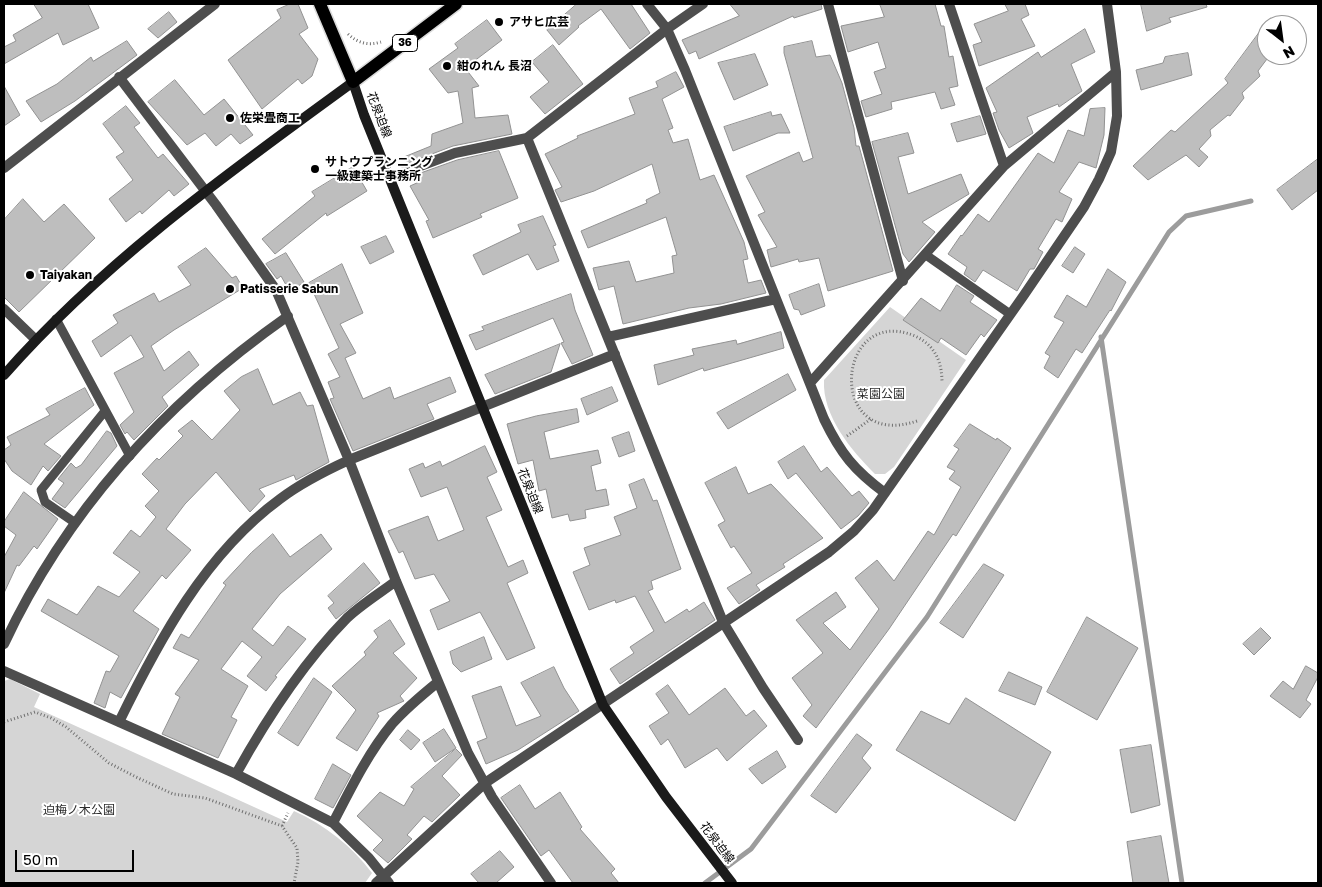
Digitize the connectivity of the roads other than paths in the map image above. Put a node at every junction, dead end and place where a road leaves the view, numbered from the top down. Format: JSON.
{"nodes":[{"id":1,"x":215,"y":4,"type":"edge"},
{"id":2,"x":320,"y":4,"type":"edge"},
{"id":3,"x":456,"y":4,"type":"edge"},
{"id":4,"x":647,"y":4,"type":"edge"},
{"id":5,"x":703,"y":4,"type":"edge"},
{"id":6,"x":828,"y":4,"type":"edge"},
{"id":7,"x":949,"y":4,"type":"edge"},
{"id":8,"x":1107,"y":4,"type":"edge"},
{"id":9,"x":667,"y":29,"type":"junction"},
{"id":10,"x":1116,"y":72,"type":"junction"},
{"id":11,"x":119,"y":77,"type":"junction"},
{"id":12,"x":353,"y":82,"type":"junction"},
{"id":13,"x":527,"y":138,"type":"junction"},
{"id":14,"x":1004,"y":166,"type":"junction"},
{"id":15,"x":4,"y":168,"type":"edge"},
{"id":16,"x":391,"y":177,"type":"junction"},
{"id":17,"x":206,"y":192,"type":"junction"},
{"id":18,"x":926,"y":255,"type":"junction"},
{"id":19,"x":903,"y":281,"type":"junction"},
{"id":20,"x":776,"y":299,"type":"junction"},
{"id":21,"x":4,"y":309,"type":"edge"},
{"id":22,"x":1010,"y":314,"type":"junction"},
{"id":23,"x":288,"y":316,"type":"junction"},
{"id":24,"x":56,"y":319,"type":"junction"},
{"id":25,"x":608,"y":337,"type":"junction"},
{"id":26,"x":35,"y":339,"type":"junction"},
{"id":27,"x":615,"y":354,"type":"junction"},
{"id":28,"x":4,"y":376,"type":"edge"},
{"id":29,"x":810,"y":383,"type":"junction"},
{"id":30,"x":482,"y":406,"type":"junction"},
{"id":31,"x":105,"y":411,"type":"junction"},
{"id":32,"x":130,"y":456,"type":"junction"},
{"id":33,"x":349,"y":460,"type":"junction"},
{"id":34,"x":885,"y":494,"type":"junction"},
{"id":35,"x":74,"y":522,"type":"junction"},
{"id":36,"x":396,"y":581,"type":"junction"},
{"id":37,"x":723,"y":622,"type":"junction"},
{"id":38,"x":4,"y":644,"type":"edge"},
{"id":39,"x":4,"y":671,"type":"edge"},
{"id":40,"x":438,"y":682,"type":"junction"},
{"id":41,"x":603,"y":705,"type":"junction"},
{"id":42,"x":119,"y":722,"type":"junction"},
{"id":43,"x":798,"y":740,"type":"dead end"},
{"id":44,"x":236,"y":774,"type":"junction"},
{"id":45,"x":485,"y":783,"type":"junction"},
{"id":46,"x":333,"y":823,"type":"junction"},
{"id":47,"x":729,"y":880,"type":"edge"},
{"id":48,"x":383,"y":881,"type":"edge"},
{"id":49,"x":551,"y":883,"type":"edge"}],
"edges":[{"from":1,"to":11,"type":"street"},
{"from":2,"to":12,"type":"main road"},
{"from":3,"to":12,"type":"main road","number":"36"},
{"from":4,"to":9,"type":"street"},
{"from":5,"to":9,"type":"street"},
{"from":6,"to":19,"type":"street"},
{"from":7,"to":14,"type":"street"},
{"from":8,"to":10,"type":"street"},
{"from":9,"to":13,"type":"street"},
{"from":9,"to":20,"type":"street"},
{"from":10,"to":14,"type":"street"},
{"from":10,"to":22,"type":"street"},
{"from":11,"to":15,"type":"street"},
{"from":11,"to":17,"type":"street"},
{"from":12,"to":16,"type":"main road","name":"花泉迫線"},
{"from":12,"to":17,"type":"main road"},
{"from":13,"to":16,"type":"street"},
{"from":13,"to":25,"type":"street"},
{"from":14,"to":18,"type":"street"},
{"from":16,"to":30,"type":"main road","name":"花泉迫線"},
{"from":17,"to":23,"type":"street"},
{"from":17,"to":24,"type":"main road"},
{"from":18,"to":19,"type":"street"},
{"from":18,"to":22,"type":"lane"},
{"from":19,"to":29,"type":"street"},
{"from":20,"to":25,"type":"street"},
{"from":20,"to":29,"type":"street"},
{"from":21,"to":26,"type":"street"},
{"from":22,"to":34,"type":"street"},
{"from":23,"to":32,"type":"street"},
{"from":23,"to":33,"type":"street"},
{"from":24,"to":26,"type":"main road"},
{"from":24,"to":31,"type":"lane"},
{"from":25,"to":27,"type":"street"},
{"from":26,"to":28,"type":"main road"},
{"from":27,"to":30,"type":"street"},
{"from":27,"to":37,"type":"street"},
{"from":29,"to":34,"type":"street"},
{"from":30,"to":33,"type":"street"},
{"from":30,"to":41,"type":"main road","name":"花泉迫線"},
{"from":31,"to":32,"type":"lane"},
{"from":31,"to":35,"type":"lane"},
{"from":32,"to":35,"type":"street"},
{"from":33,"to":36,"type":"street"},
{"from":33,"to":42,"type":"street"},
{"from":34,"to":37,"type":"street"},
{"from":35,"to":38,"type":"street"},
{"from":36,"to":40,"type":"street"},
{"from":36,"to":44,"type":"street"},
{"from":37,"to":41,"type":"street"},
{"from":37,"to":43,"type":"street"},
{"from":39,"to":42,"type":"street"},
{"from":40,"to":45,"type":"street"},
{"from":40,"to":46,"type":"street"},
{"from":41,"to":45,"type":"street"},
{"from":41,"to":47,"type":"main road","name":"花泉迫線"},
{"from":42,"to":44,"type":"street"},
{"from":44,"to":46,"type":"street"},
{"from":45,"to":48,"type":"street"},
{"from":45,"to":49,"type":"street"},
{"from":46,"to":48,"type":"street"}]}
